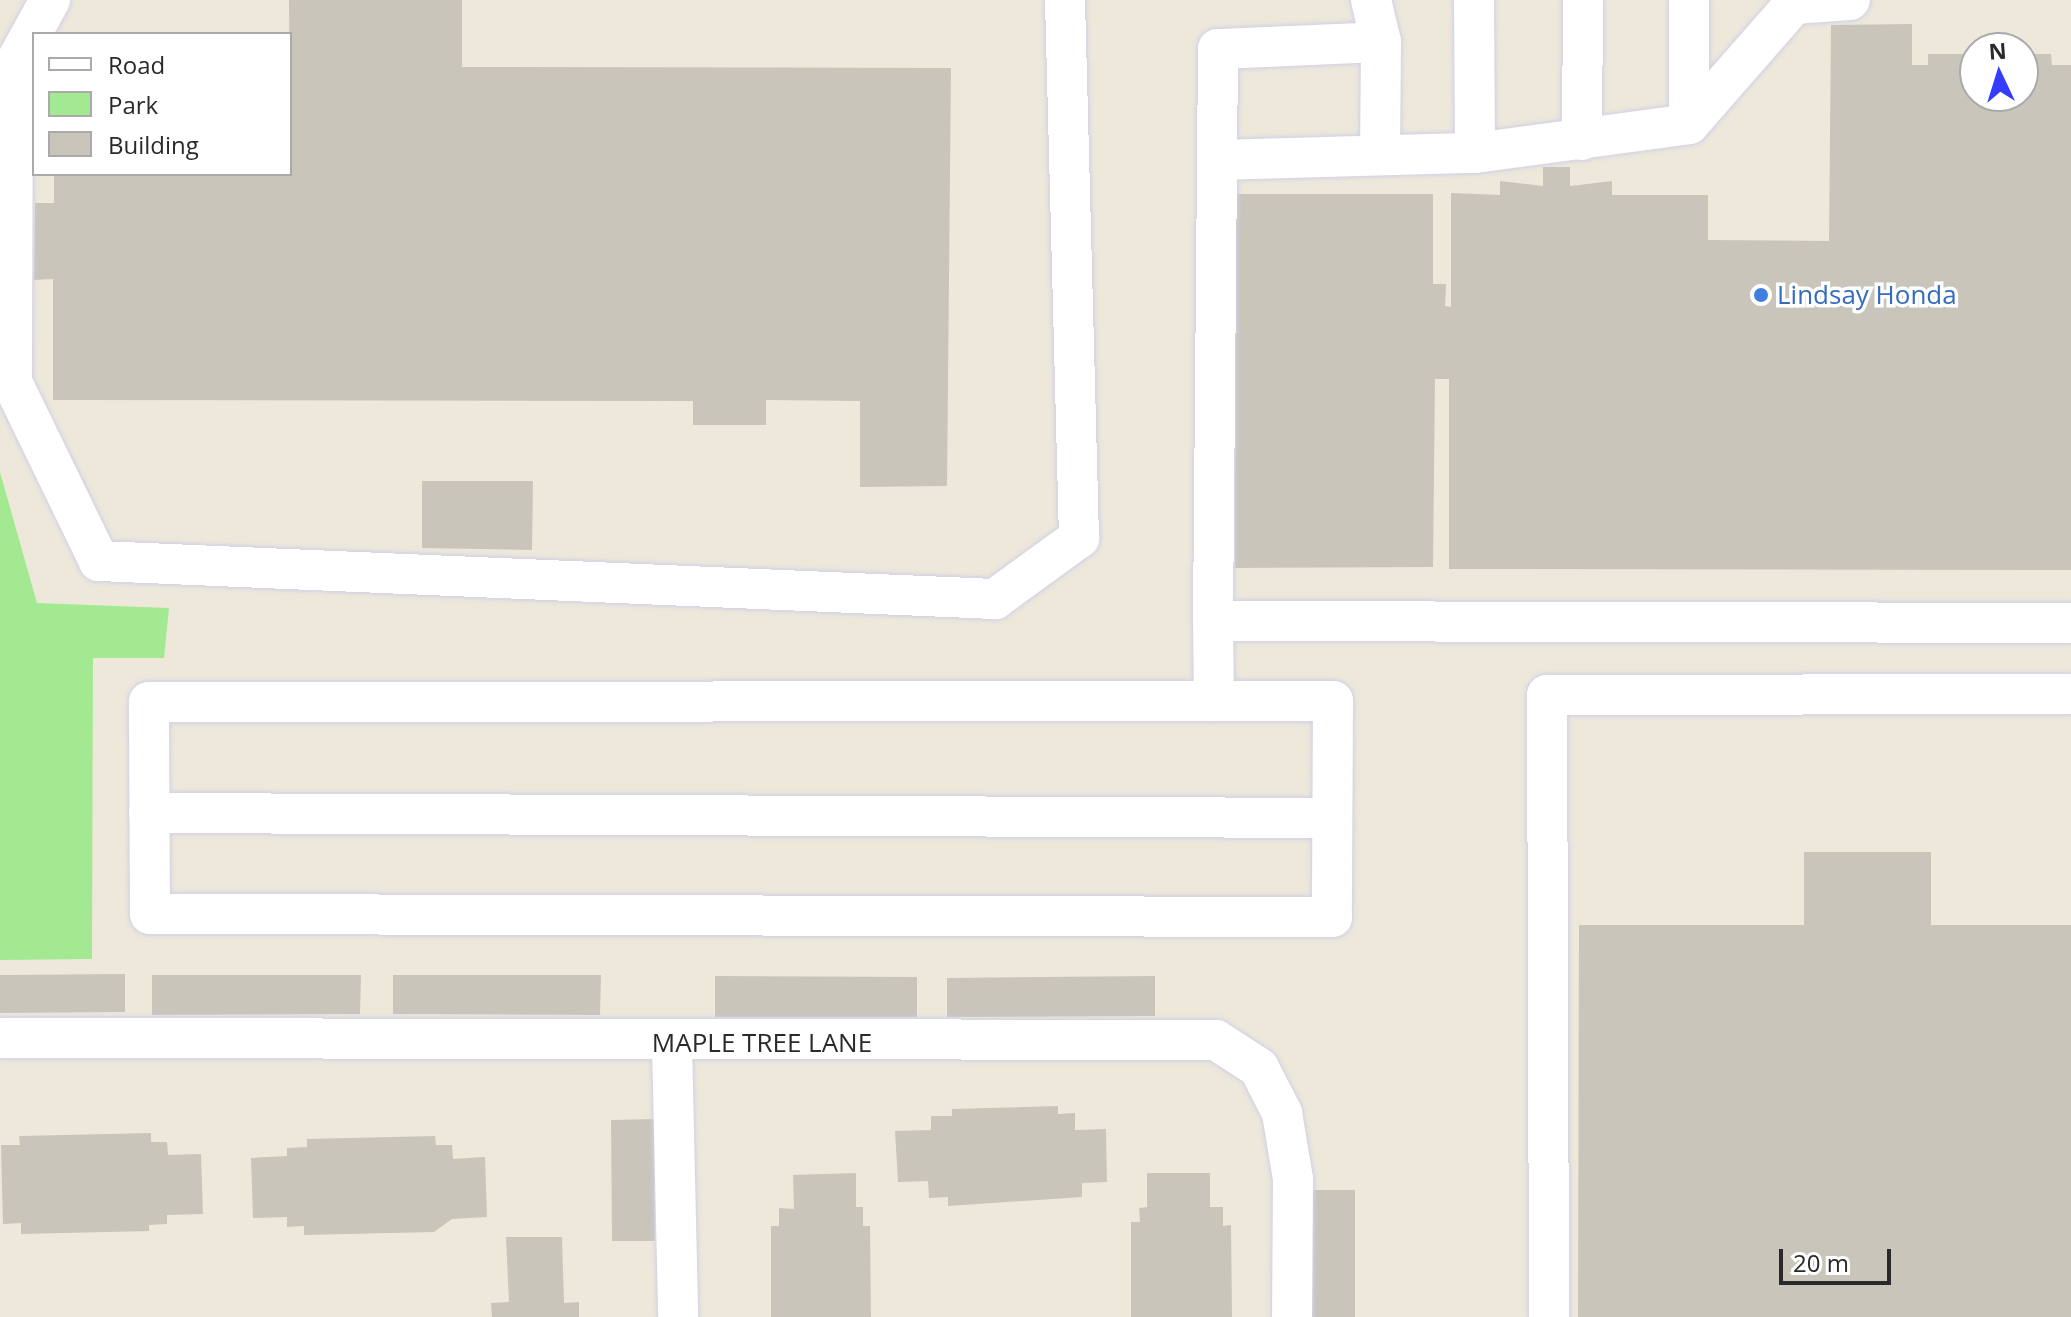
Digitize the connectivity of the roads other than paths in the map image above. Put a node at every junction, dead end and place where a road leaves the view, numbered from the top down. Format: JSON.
{"nodes":[{"id":1,"x":50,"y":0,"type":"edge"},
{"id":2,"x":1065,"y":0,"type":"edge"},
{"id":3,"x":1371,"y":0,"type":"edge"},
{"id":4,"x":1474,"y":0,"type":"edge"},
{"id":5,"x":1583,"y":0,"type":"edge"},
{"id":6,"x":1689,"y":0,"type":"edge"},
{"id":7,"x":1850,"y":0,"type":"edge"},
{"id":8,"x":1794,"y":2,"type":"edge"},
{"id":9,"x":32,"y":32,"type":"edge"},
{"id":10,"x":32,"y":33,"type":"edge"},
{"id":11,"x":1381,"y":42,"type":"junction"},
{"id":12,"x":1689,"y":124,"type":"junction"},
{"id":13,"x":1582,"y":140,"type":"junction"},
{"id":14,"x":1475,"y":153,"type":"junction"},
{"id":15,"x":1380,"y":154,"type":"junction"},
{"id":16,"x":1218,"y":160,"type":"junction"},
{"id":17,"x":1213,"y":621,"type":"junction"},
{"id":18,"x":2071,"y":623,"type":"edge"},
{"id":19,"x":2071,"y":694,"type":"edge"},
{"id":20,"x":1214,"y":701,"type":"junction"},
{"id":21,"x":149,"y":813,"type":"junction"},
{"id":22,"x":1331,"y":818,"type":"junction"},
{"id":23,"x":0,"y":1038,"type":"edge"},
{"id":24,"x":672,"y":1044,"type":"junction"},
{"id":25,"x":678,"y":1317,"type":"edge"},
{"id":26,"x":1292,"y":1317,"type":"edge"},
{"id":27,"x":1549,"y":1317,"type":"edge"}],
"edges":[{"from":1,"to":9,"type":"street"},
{"from":2,"to":10,"type":"street"},
{"from":3,"to":11,"type":"street"},
{"from":4,"to":14,"type":"street"},
{"from":5,"to":13,"type":"street"},
{"from":6,"to":12,"type":"street"},
{"from":7,"to":8,"type":"street"},
{"from":8,"to":12,"type":"street"},
{"from":11,"to":15,"type":"street"},
{"from":11,"to":16,"type":"street"},
{"from":12,"to":13,"type":"street"},
{"from":13,"to":14,"type":"street"},
{"from":14,"to":15,"type":"street"},
{"from":15,"to":16,"type":"street"},
{"from":16,"to":17,"type":"street"},
{"from":17,"to":18,"type":"street"},
{"from":17,"to":20,"type":"street"},
{"from":19,"to":27,"type":"street"},
{"from":20,"to":21,"type":"street"},
{"from":20,"to":22,"type":"street"},
{"from":21,"to":22,"type":"street"},
{"from":21,"to":22,"type":"street"},
{"from":23,"to":24,"type":"street","name":"MAPLE TREE LANE"},
{"from":24,"to":25,"type":"street"},
{"from":24,"to":26,"type":"street","name":"MAPLE TREE LANE"}]}
